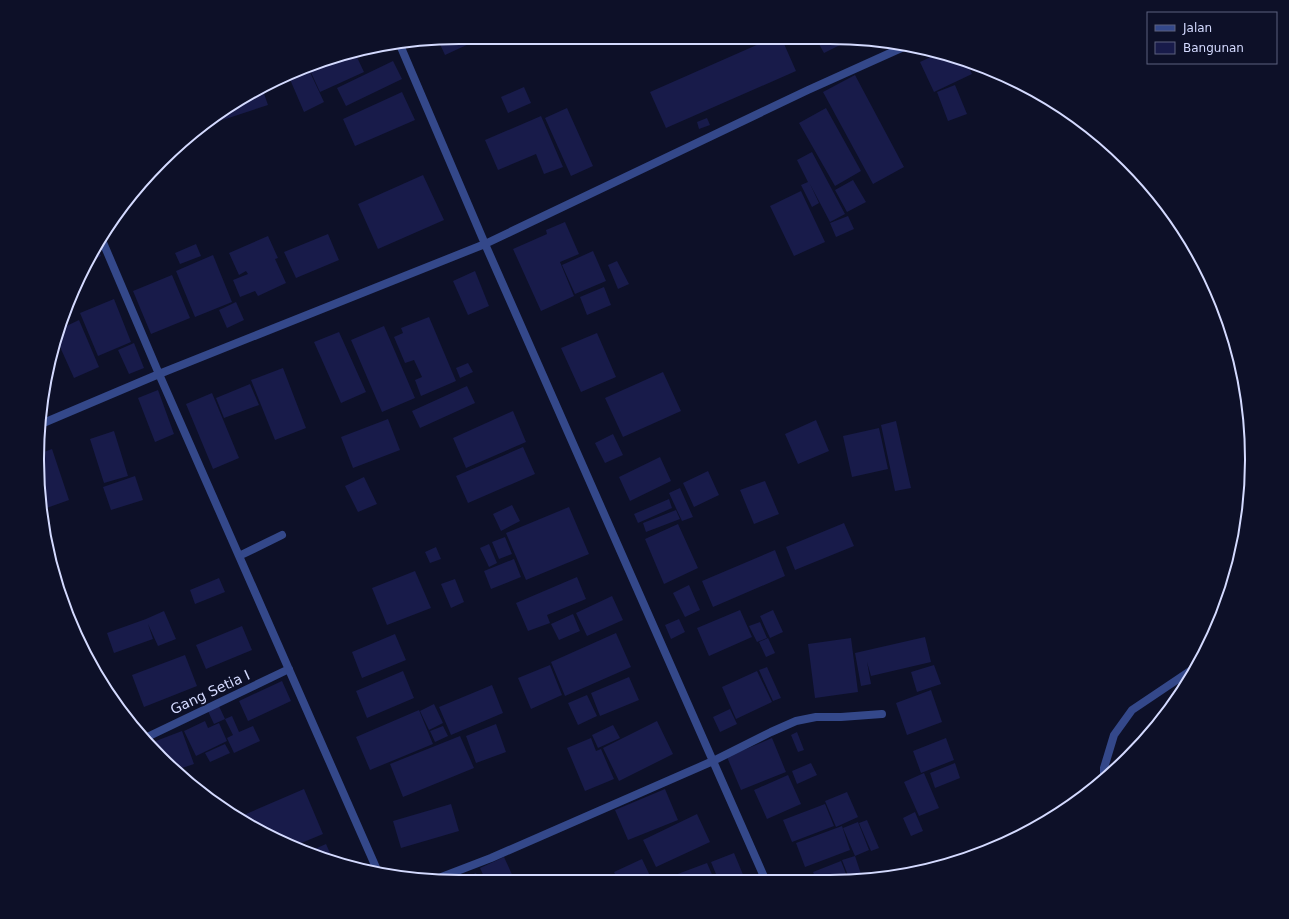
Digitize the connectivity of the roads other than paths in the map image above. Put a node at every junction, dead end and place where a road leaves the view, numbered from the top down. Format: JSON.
{"nodes":[{"id":1,"x":402,"y":49,"type":"edge"},
{"id":2,"x":897,"y":50,"type":"edge"},
{"id":3,"x":485,"y":244,"type":"junction"},
{"id":4,"x":104,"y":245,"type":"edge"},
{"id":5,"x":159,"y":374,"type":"junction"},
{"id":6,"x":46,"y":422,"type":"edge"},
{"id":7,"x":282,"y":535,"type":"dead end"},
{"id":8,"x":239,"y":556,"type":"junction"},
{"id":9,"x":289,"y":670,"type":"junction"},
{"id":10,"x":1184,"y":675,"type":"edge"},
{"id":11,"x":882,"y":714,"type":"dead end"},
{"id":12,"x":150,"y":736,"type":"edge"},
{"id":13,"x":713,"y":761,"type":"junction"},
{"id":14,"x":1104,"y":771,"type":"edge"},
{"id":15,"x":376,"y":866,"type":"edge"},
{"id":16,"x":448,"y":875,"type":"edge"},
{"id":17,"x":762,"y":875,"type":"edge"}],
"edges":[{"from":1,"to":3,"type":"street"},
{"from":2,"to":3,"type":"street"},
{"from":3,"to":5,"type":"street"},
{"from":3,"to":13,"type":"street"},
{"from":4,"to":5,"type":"street"},
{"from":5,"to":6,"type":"street"},
{"from":5,"to":8,"type":"street"},
{"from":7,"to":8,"type":"street"},
{"from":8,"to":9,"type":"street"},
{"from":9,"to":12,"type":"street","name":"Gang Setia I"},
{"from":9,"to":15,"type":"street"},
{"from":10,"to":14,"type":"street"},
{"from":11,"to":13,"type":"street"},
{"from":13,"to":16,"type":"street"},
{"from":13,"to":17,"type":"street"}]}
